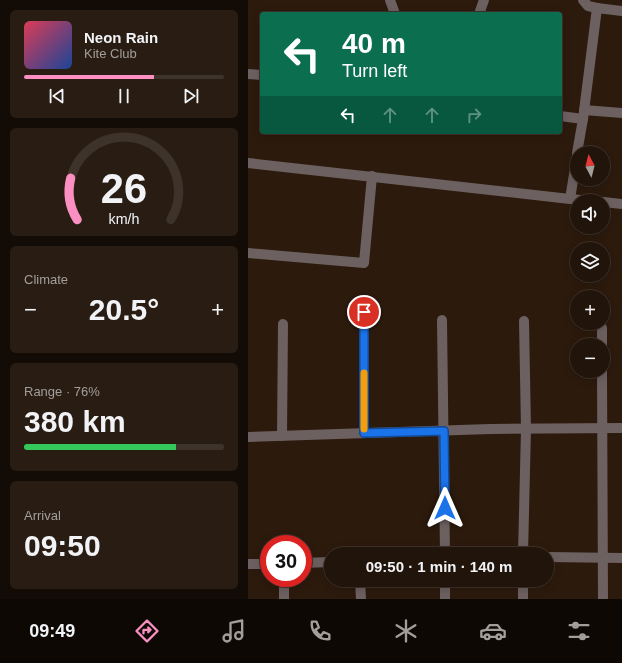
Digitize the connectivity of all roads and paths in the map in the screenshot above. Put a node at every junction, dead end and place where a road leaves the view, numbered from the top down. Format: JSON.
{"nodes":[{"id":1,"x":390,"y":0,"type":"edge"},
{"id":2,"x":484,"y":0,"type":"edge"},
{"id":3,"x":583,"y":0,"type":"edge"},
{"id":4,"x":597,"y":8,"type":"junction"},
{"id":5,"x":622,"y":11,"type":"edge"},
{"id":6,"x":395,"y":12,"type":"edge"},
{"id":7,"x":480,"y":12,"type":"edge"},
{"id":8,"x":248,"y":74,"type":"edge"},
{"id":9,"x":260,"y":75,"type":"edge"},
{"id":10,"x":622,"y":113,"type":"edge"},
{"id":11,"x":584,"y":114,"type":"junction"},
{"id":12,"x":562,"y":116,"type":"edge"},
{"id":13,"x":578,"y":146,"type":"edge"},
{"id":14,"x":248,"y":163,"type":"edge"},
{"id":15,"x":372,"y":176,"type":"junction"},
{"id":16,"x":570,"y":199,"type":"edge"},
{"id":17,"x":610,"y":203,"type":"edge"},
{"id":18,"x":622,"y":204,"type":"edge"},
{"id":19,"x":248,"y":253,"type":"edge"},
{"id":20,"x":364,"y":312,"type":"dead end"},
{"id":21,"x":442,"y":320,"type":"dead end"},
{"id":22,"x":524,"y":321,"type":"dead end"},
{"id":23,"x":283,"y":324,"type":"dead end"},
{"id":24,"x":602,"y":378,"type":"edge"},
{"id":25,"x":603,"y":428,"type":"junction"},
{"id":26,"x":622,"y":428,"type":"edge"},
{"id":27,"x":526,"y":429,"type":"junction"},
{"id":28,"x":444,"y":431,"type":"junction"},
{"id":29,"x":364,"y":433,"type":"junction"},
{"id":30,"x":282,"y":436,"type":"junction"},
{"id":31,"x":248,"y":437,"type":"edge"},
{"id":32,"x":445,"y":547,"type":"edge"},
{"id":33,"x":523,"y":547,"type":"edge"},
{"id":34,"x":554,"y":557,"type":"edge"},
{"id":35,"x":603,"y":557,"type":"junction"},
{"id":36,"x":622,"y":558,"type":"edge"},
{"id":37,"x":324,"y":562,"type":"edge"},
{"id":38,"x":312,"y":563,"type":"edge"},
{"id":39,"x":248,"y":564,"type":"edge"},
{"id":40,"x":260,"y":564,"type":"edge"},
{"id":41,"x":284,"y":587,"type":"edge"},
{"id":42,"x":360,"y":587,"type":"edge"},
{"id":43,"x":445,"y":587,"type":"edge"},
{"id":44,"x":523,"y":587,"type":"edge"},
{"id":45,"x":284,"y":599,"type":"edge"},
{"id":46,"x":361,"y":599,"type":"edge"},
{"id":47,"x":444,"y":599,"type":"edge"},
{"id":48,"x":523,"y":599,"type":"edge"},
{"id":49,"x":603,"y":599,"type":"edge"}],
"edges":[{"from":1,"to":6,"type":"street"},
{"from":2,"to":7,"type":"street"},
{"from":3,"to":4,"type":"street"},
{"from":4,"to":5,"type":"street"},
{"from":4,"to":11,"type":"street"},
{"from":8,"to":9,"type":"street"},
{"from":10,"to":11,"type":"street"},
{"from":11,"to":12,"type":"street"},
{"from":11,"to":13,"type":"street"},
{"from":14,"to":15,"type":"street"},
{"from":15,"to":16,"type":"street"},
{"from":15,"to":19,"type":"street"},
{"from":17,"to":18,"type":"street"},
{"from":20,"to":29,"type":"street"},
{"from":21,"to":28,"type":"street"},
{"from":22,"to":27,"type":"street"},
{"from":23,"to":30,"type":"street"},
{"from":24,"to":25,"type":"street"},
{"from":25,"to":26,"type":"street"},
{"from":25,"to":27,"type":"street"},
{"from":25,"to":35,"type":"street"},
{"from":27,"to":28,"type":"street"},
{"from":27,"to":33,"type":"street"},
{"from":28,"to":29,"type":"street"},
{"from":28,"to":32,"type":"street"},
{"from":29,"to":30,"type":"street"},
{"from":30,"to":31,"type":"street"},
{"from":34,"to":35,"type":"street"},
{"from":35,"to":36,"type":"street"},
{"from":35,"to":49,"type":"street"},
{"from":37,"to":38,"type":"street"},
{"from":39,"to":40,"type":"street"},
{"from":41,"to":45,"type":"street"},
{"from":42,"to":46,"type":"street"},
{"from":43,"to":47,"type":"street"},
{"from":44,"to":48,"type":"street"}]}
